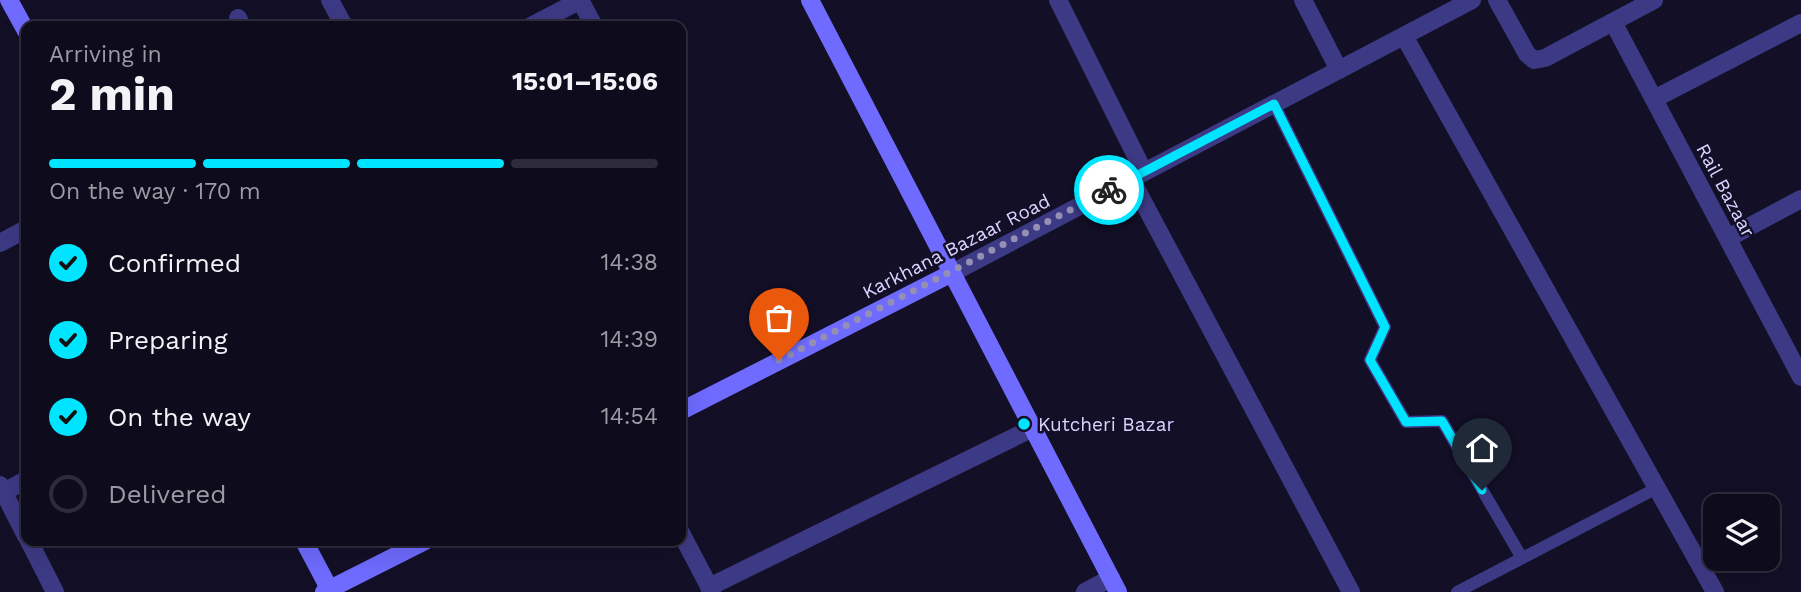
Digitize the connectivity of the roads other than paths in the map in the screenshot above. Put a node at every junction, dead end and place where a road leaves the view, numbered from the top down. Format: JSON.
{"nodes":[{"id":1,"x":9,"y":0,"type":"edge"},
{"id":2,"x":330,"y":0,"type":"edge"},
{"id":3,"x":581,"y":0,"type":"edge"},
{"id":4,"x":810,"y":0,"type":"edge"},
{"id":5,"x":1058,"y":0,"type":"edge"},
{"id":6,"x":1303,"y":0,"type":"edge"},
{"id":7,"x":1472,"y":0,"type":"edge"},
{"id":8,"x":1497,"y":0,"type":"edge"},
{"id":9,"x":1654,"y":0,"type":"edge"},
{"id":10,"x":341,"y":21,"type":"edge"},
{"id":11,"x":541,"y":21,"type":"edge"},
{"id":12,"x":592,"y":21,"type":"edge"},
{"id":13,"x":21,"y":22,"type":"edge"},
{"id":14,"x":1613,"y":22,"type":"junction"},
{"id":15,"x":1801,"y":23,"type":"edge"},
{"id":16,"x":1404,"y":36,"type":"junction"},
{"id":17,"x":1339,"y":70,"type":"junction"},
{"id":18,"x":1654,"y":99,"type":"junction"},
{"id":19,"x":1274,"y":104,"type":"junction"},
{"id":20,"x":1138,"y":176,"type":"junction"},
{"id":21,"x":1801,"y":199,"type":"edge"},
{"id":22,"x":21,"y":232,"type":"edge"},
{"id":23,"x":1728,"y":238,"type":"junction"},
{"id":24,"x":0,"y":243,"type":"edge"},
{"id":25,"x":952,"y":273,"type":"junction"},
{"id":26,"x":1800,"y":375,"type":"edge"},
{"id":27,"x":686,"y":408,"type":"edge"},
{"id":28,"x":1033,"y":428,"type":"junction"},
{"id":29,"x":21,"y":482,"type":"edge"},
{"id":30,"x":1657,"y":488,"type":"junction"},
{"id":31,"x":1,"y":490,"type":"edge"},
{"id":32,"x":21,"y":527,"type":"edge"},
{"id":33,"x":686,"y":543,"type":"edge"},
{"id":34,"x":32,"y":546,"type":"edge"},
{"id":35,"x":306,"y":546,"type":"edge"},
{"id":36,"x":415,"y":546,"type":"edge"},
{"id":37,"x":1522,"y":558,"type":"junction"},
{"id":38,"x":1115,"y":585,"type":"edge"},
{"id":39,"x":710,"y":590,"type":"edge"},
{"id":40,"x":328,"y":591,"type":"edge"},
{"id":41,"x":55,"y":592,"type":"edge"},
{"id":42,"x":1085,"y":592,"type":"edge"},
{"id":43,"x":1351,"y":592,"type":"edge"},
{"id":44,"x":1457,"y":592,"type":"edge"},
{"id":45,"x":1715,"y":592,"type":"edge"}],
"edges":[{"from":1,"to":13,"type":"main road"},
{"from":2,"to":10,"type":"street"},
{"from":3,"to":11,"type":"street"},
{"from":3,"to":12,"type":"street"},
{"from":4,"to":25,"type":"main road"},
{"from":5,"to":20,"type":"street"},
{"from":6,"to":17,"type":"street"},
{"from":7,"to":16,"type":"street","name":"Karkhana Bazaar Road"},
{"from":8,"to":14,"type":"street"},
{"from":9,"to":14,"type":"street"},
{"from":14,"to":18,"type":"street","name":"Rail Bazaar"},
{"from":15,"to":18,"type":"street"},
{"from":16,"to":17,"type":"street","name":"Karkhana Bazaar Road"},
{"from":16,"to":30,"type":"street"},
{"from":17,"to":19,"type":"street","name":"Karkhana Bazaar Road"},
{"from":18,"to":23,"type":"street","name":"Rail Bazaar"},
{"from":19,"to":20,"type":"street","name":"Karkhana Bazaar Road"},
{"from":19,"to":37,"type":"lane"},
{"from":20,"to":25,"type":"street","name":"Karkhana Bazaar Road"},
{"from":20,"to":43,"type":"street"},
{"from":21,"to":23,"type":"street"},
{"from":22,"to":24,"type":"street"},
{"from":23,"to":26,"type":"street","name":"Rail Bazaar"},
{"from":25,"to":27,"type":"main road","name":"Karkhana Bazaar Road"},
{"from":25,"to":28,"type":"main road"},
{"from":28,"to":38,"type":"main road"},
{"from":28,"to":39,"type":"street"},
{"from":29,"to":31,"type":"street"},
{"from":30,"to":37,"type":"lane"},
{"from":30,"to":45,"type":"street"},
{"from":31,"to":32,"type":"street"},
{"from":33,"to":39,"type":"street"},
{"from":34,"to":41,"type":"street"},
{"from":35,"to":40,"type":"main road"},
{"from":36,"to":40,"type":"main road"},
{"from":37,"to":44,"type":"lane"},
{"from":38,"to":42,"type":"street"}]}
